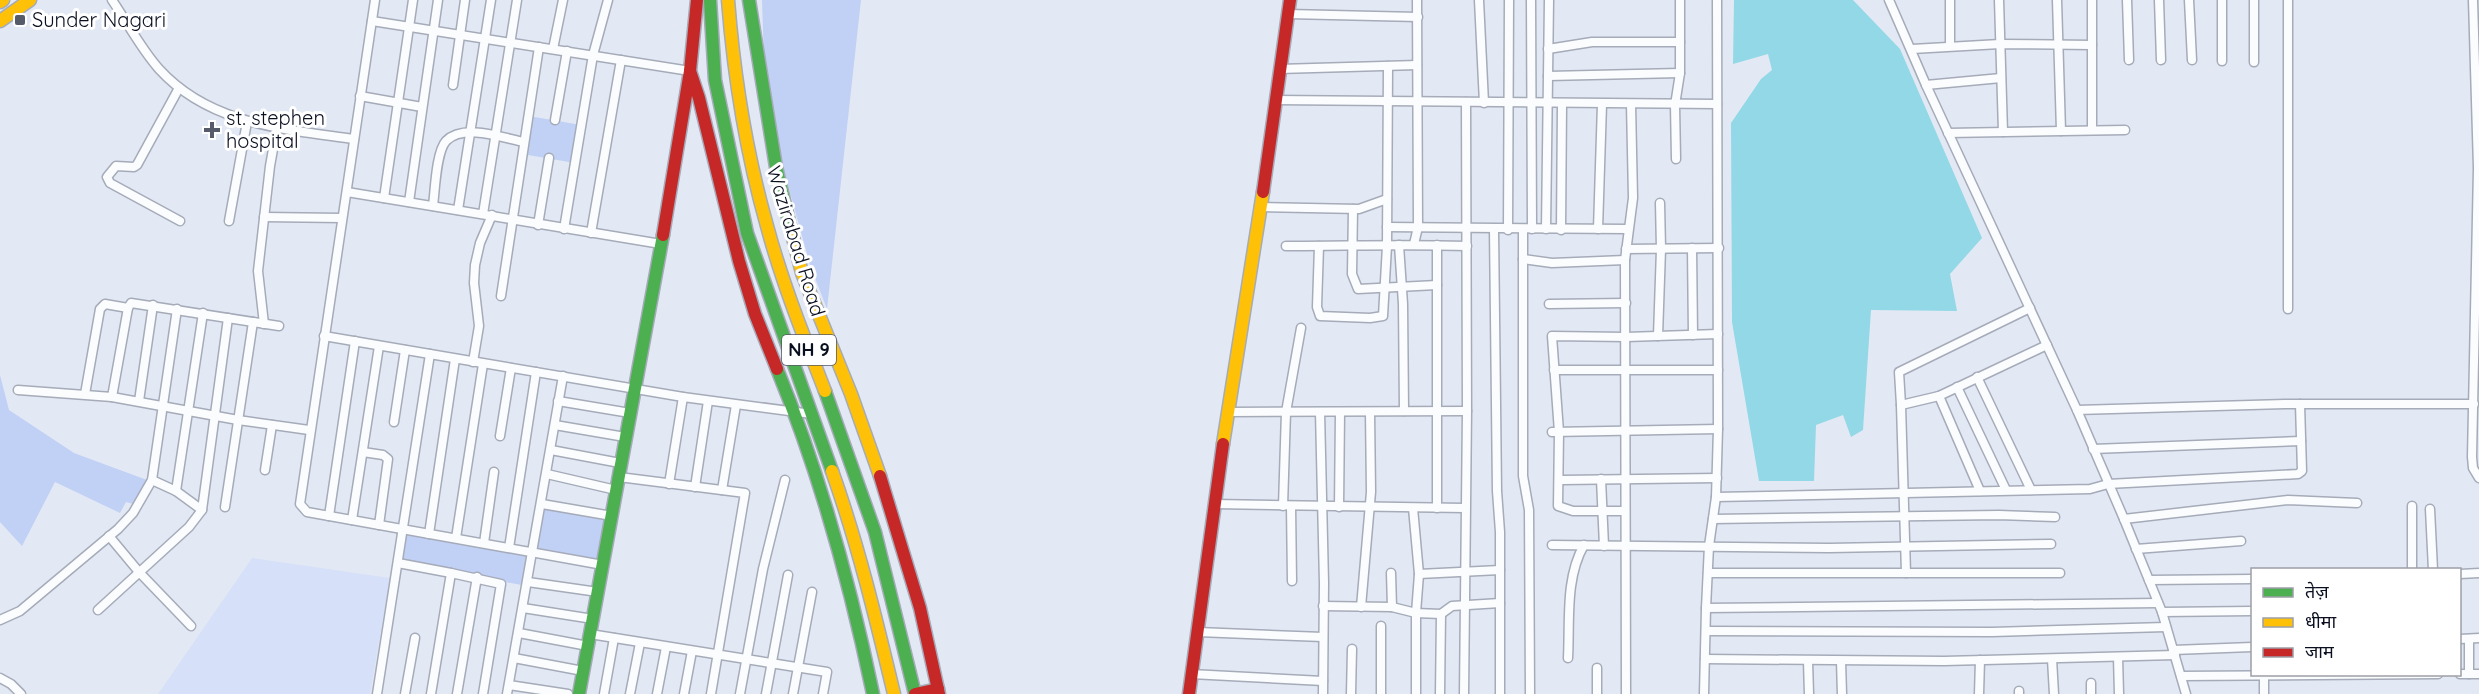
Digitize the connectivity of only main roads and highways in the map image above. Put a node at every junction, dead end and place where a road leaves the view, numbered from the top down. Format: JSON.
{"nodes":[{"id":1,"x":30,"y":0,"type":"edge"},
{"id":2,"x":697,"y":0,"type":"edge"},
{"id":3,"x":710,"y":0,"type":"edge"},
{"id":4,"x":728,"y":0,"type":"edge"},
{"id":5,"x":749,"y":0,"type":"edge"},
{"id":6,"x":1290,"y":0,"type":"edge"},
{"id":7,"x":0,"y":21,"type":"edge"},
{"id":8,"x":690,"y":71,"type":"junction"},
{"id":9,"x":938,"y":692,"type":"edge"},
{"id":10,"x":579,"y":694,"type":"edge"},
{"id":11,"x":873,"y":694,"type":"edge"},
{"id":12,"x":894,"y":694,"type":"edge"},
{"id":13,"x":915,"y":694,"type":"edge"},
{"id":14,"x":1189,"y":694,"type":"edge"}],
"edges":[{"from":1,"to":7,"type":"main road"},
{"from":2,"to":8,"type":"main road"},
{"from":3,"to":12,"type":"main road","name":"Wazirabad Road","number":"NH 9"},
{"from":4,"to":13,"type":"main road","name":"Wazirabad Road","number":"NH 9"},
{"from":5,"to":9,"type":"main road"},
{"from":6,"to":14,"type":"main road"},
{"from":8,"to":10,"type":"main road"},
{"from":8,"to":11,"type":"main road"},
{"from":9,"to":13,"type":"main road"}]}
